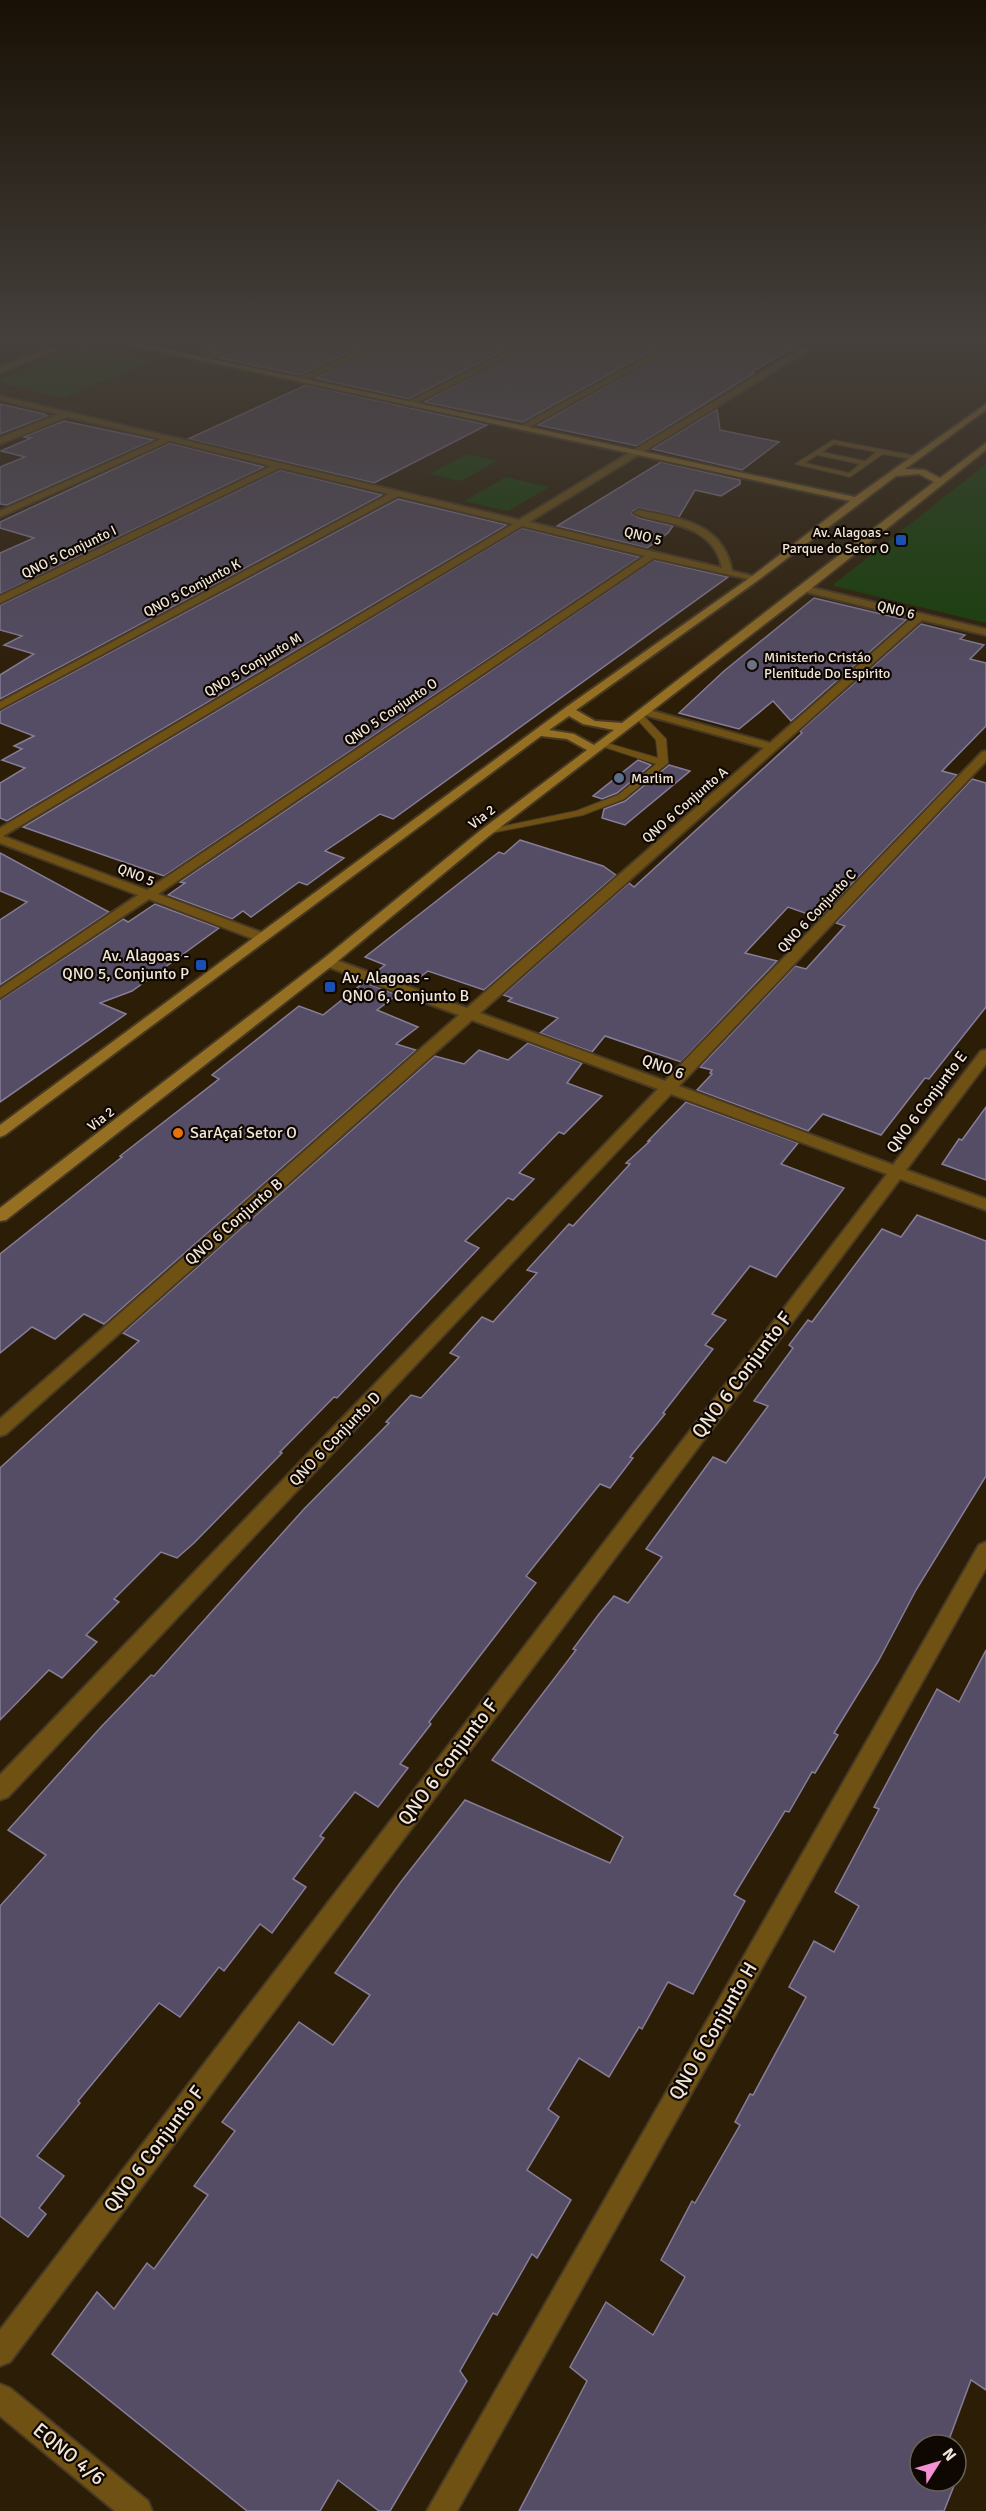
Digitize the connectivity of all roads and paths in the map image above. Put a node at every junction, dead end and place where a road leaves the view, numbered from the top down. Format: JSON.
{"nodes":[{"id":1,"x":126,"y":458,"type":"edge"},
{"id":2,"x":250,"y":458,"type":"edge"},
{"id":3,"x":629,"y":458,"type":"edge"},
{"id":4,"x":662,"y":458,"type":"edge"},
{"id":5,"x":809,"y":458,"type":"edge"},
{"id":6,"x":842,"y":458,"type":"edge"},
{"id":7,"x":873,"y":458,"type":"edge"},
{"id":8,"x":916,"y":458,"type":"edge"},
{"id":9,"x":970,"y":458,"type":"edge"},
{"id":10,"x":866,"y":463,"type":"junction"},
{"id":11,"x":279,"y":465,"type":"junction"},
{"id":12,"x":896,"y":473,"type":"junction"},
{"id":13,"x":939,"y":482,"type":"junction"},
{"id":14,"x":397,"y":493,"type":"junction"},
{"id":15,"x":857,"y":500,"type":"junction"},
{"id":16,"x":639,"y":513,"type":"dead end"},
{"id":17,"x":0,"y":514,"type":"edge"},
{"id":18,"x":522,"y":522,"type":"junction"},
{"id":19,"x":654,"y":554,"type":"junction"},
{"id":20,"x":728,"y":572,"type":"junction"},
{"id":21,"x":754,"y":579,"type":"junction"},
{"id":22,"x":805,"y":589,"type":"junction"},
{"id":23,"x":0,"y":600,"type":"edge"},
{"id":24,"x":920,"y":616,"type":"junction"},
{"id":25,"x":986,"y":632,"type":"edge"},
{"id":26,"x":0,"y":706,"type":"edge"},
{"id":27,"x":569,"y":710,"type":"junction"},
{"id":28,"x":642,"y":714,"type":"junction"},
{"id":29,"x":622,"y":726,"type":"junction"},
{"id":30,"x":541,"y":733,"type":"junction"},
{"id":31,"x":597,"y":747,"type":"junction"},
{"id":32,"x":773,"y":747,"type":"junction"},
{"id":33,"x":986,"y":754,"type":"edge"},
{"id":34,"x":663,"y":763,"type":"junction"},
{"id":35,"x":0,"y":833,"type":"edge"},
{"id":36,"x":485,"y":833,"type":"junction"},
{"id":37,"x":0,"y":839,"type":"edge"},
{"id":38,"x":145,"y":894,"type":"junction"},
{"id":39,"x":261,"y":938,"type":"junction"},
{"id":40,"x":328,"y":962,"type":"junction"},
{"id":41,"x":0,"y":994,"type":"edge"},
{"id":42,"x":468,"y":1014,"type":"junction"},
{"id":43,"x":986,"y":1054,"type":"edge"},
{"id":44,"x":669,"y":1089,"type":"junction"},
{"id":45,"x":0,"y":1132,"type":"edge"},
{"id":46,"x":897,"y":1172,"type":"junction"},
{"id":47,"x":986,"y":1205,"type":"edge"},
{"id":48,"x":0,"y":1216,"type":"edge"},
{"id":49,"x":0,"y":1429,"type":"edge"},
{"id":50,"x":986,"y":1550,"type":"edge"},
{"id":51,"x":0,"y":1790,"type":"edge"},
{"id":52,"x":0,"y":2352,"type":"edge"},
{"id":53,"x":0,"y":2398,"type":"edge"},
{"id":54,"x":138,"y":2511,"type":"edge"},
{"id":55,"x":441,"y":2511,"type":"edge"}],
"edges":[{"from":1,"to":17,"type":"street"},
{"from":2,"to":11,"type":"street","name":"QNO 5"},
{"from":3,"to":18,"type":"street","name":"QNO 5 Conjunto M"},
{"from":4,"to":15,"type":"main road"},
{"from":5,"to":10,"type":"lane"},
{"from":6,"to":10,"type":"lane"},
{"from":7,"to":10,"type":"lane"},
{"from":8,"to":12,"type":"main road","name":"Via 2"},
{"from":9,"to":13,"type":"main road","name":"Via 2"},
{"from":11,"to":14,"type":"street","name":"QNO 5"},
{"from":11,"to":23,"type":"street","name":"QNO 5 Conjunto I"},
{"from":12,"to":13,"type":"main road"},
{"from":12,"to":15,"type":"main road","name":"Via 2"},
{"from":13,"to":22,"type":"main road","name":"Via 2"},
{"from":14,"to":18,"type":"street","name":"QNO 5"},
{"from":14,"to":26,"type":"street","name":"QNO 5 Conjunto K"},
{"from":15,"to":21,"type":"main road","name":"Via 2"},
{"from":16,"to":20,"type":"street"},
{"from":18,"to":19,"type":"street","name":"QNO 5"},
{"from":18,"to":35,"type":"street","name":"QNO 5 Conjunto M"},
{"from":19,"to":20,"type":"street","name":"QNO 5"},
{"from":19,"to":38,"type":"street","name":"QNO 5 Conjunto O"},
{"from":20,"to":21,"type":"street","name":"QNO 5"},
{"from":21,"to":27,"type":"main road","name":"Via 2"},
{"from":22,"to":24,"type":"street","name":"QNO 6"},
{"from":22,"to":28,"type":"main road","name":"Via 2"},
{"from":24,"to":25,"type":"street","name":"QNO 6"},
{"from":24,"to":32,"type":"street","name":"QNO 6 Conjunto A"},
{"from":27,"to":29,"type":"main road"},
{"from":27,"to":30,"type":"main road","name":"Via 2"},
{"from":28,"to":29,"type":"main road","name":"Via 2"},
{"from":28,"to":32,"type":"street"},
{"from":28,"to":34,"type":"lane"},
{"from":29,"to":31,"type":"main road","name":"Via 2"},
{"from":30,"to":31,"type":"main road"},
{"from":30,"to":39,"type":"main road","name":"Via 2"},
{"from":31,"to":34,"type":"lane"},
{"from":31,"to":36,"type":"main road","name":"Via 2"},
{"from":32,"to":42,"type":"street","name":"QNO 6 Conjunto A"},
{"from":33,"to":44,"type":"street","name":"QNO 6 Conjunto C"},
{"from":34,"to":36,"type":"lane"},
{"from":36,"to":40,"type":"main road","name":"Via 2"},
{"from":37,"to":38,"type":"street","name":"QNO 5"},
{"from":38,"to":39,"type":"street","name":"QNO 5"},
{"from":38,"to":41,"type":"street","name":"QNO 5 Conjunto O"},
{"from":39,"to":45,"type":"main road","name":"Via 2"},
{"from":40,"to":42,"type":"street","name":"QNO 6"},
{"from":40,"to":48,"type":"main road","name":"Via 2"},
{"from":42,"to":44,"type":"street","name":"QNO 6"},
{"from":42,"to":49,"type":"street","name":"QNO 6 Conjunto B"},
{"from":43,"to":46,"type":"street","name":"QNO 6 Conjunto E"},
{"from":44,"to":46,"type":"street","name":"QNO 6"},
{"from":44,"to":51,"type":"street","name":"QNO 6 Conjunto D"},
{"from":46,"to":47,"type":"street","name":"QNO 6"},
{"from":46,"to":52,"type":"street","name":"QNO 6 Conjunto F"},
{"from":50,"to":55,"type":"street","name":"QNO 6 Conjunto H"},
{"from":53,"to":54,"type":"street","name":"EQNO 4/6"}]}
